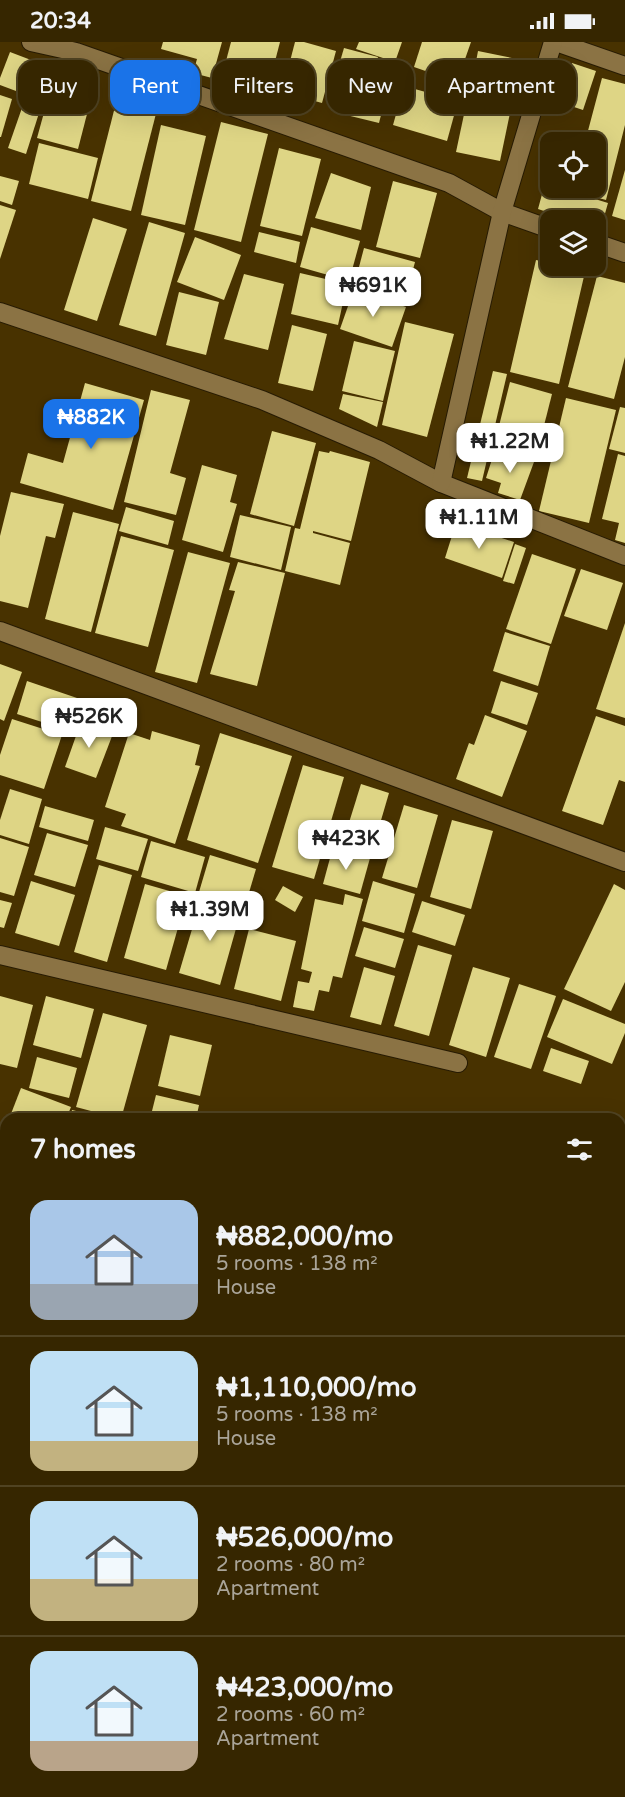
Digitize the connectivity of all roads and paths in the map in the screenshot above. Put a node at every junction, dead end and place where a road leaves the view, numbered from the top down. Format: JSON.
{"nodes":[{"id":1,"x":31,"y":42,"type":"edge"},
{"id":2,"x":554,"y":42,"type":"edge"},
{"id":3,"x":77,"y":47,"type":"edge"},
{"id":4,"x":625,"y":66,"type":"edge"},
{"id":5,"x":502,"y":212,"type":"junction"},
{"id":6,"x":540,"y":225,"type":"edge"},
{"id":7,"x":606,"y":246,"type":"edge"},
{"id":8,"x":625,"y":253,"type":"edge"},
{"id":9,"x":0,"y":312,"type":"edge"},
{"id":10,"x":441,"y":483,"type":"junction"},
{"id":11,"x":625,"y":556,"type":"edge"},
{"id":12,"x":0,"y":630,"type":"edge"},
{"id":13,"x":625,"y":862,"type":"edge"},
{"id":14,"x":0,"y":955,"type":"edge"},
{"id":15,"x":458,"y":1063,"type":"dead end"}],
"edges":[{"from":1,"to":3,"type":"street"},
{"from":2,"to":4,"type":"street"},
{"from":2,"to":5,"type":"street"},
{"from":3,"to":5,"type":"street"},
{"from":5,"to":6,"type":"street"},
{"from":5,"to":10,"type":"street"},
{"from":7,"to":8,"type":"street"},
{"from":9,"to":10,"type":"street"},
{"from":10,"to":11,"type":"street"},
{"from":12,"to":13,"type":"street"},
{"from":14,"to":15,"type":"street"}]}
